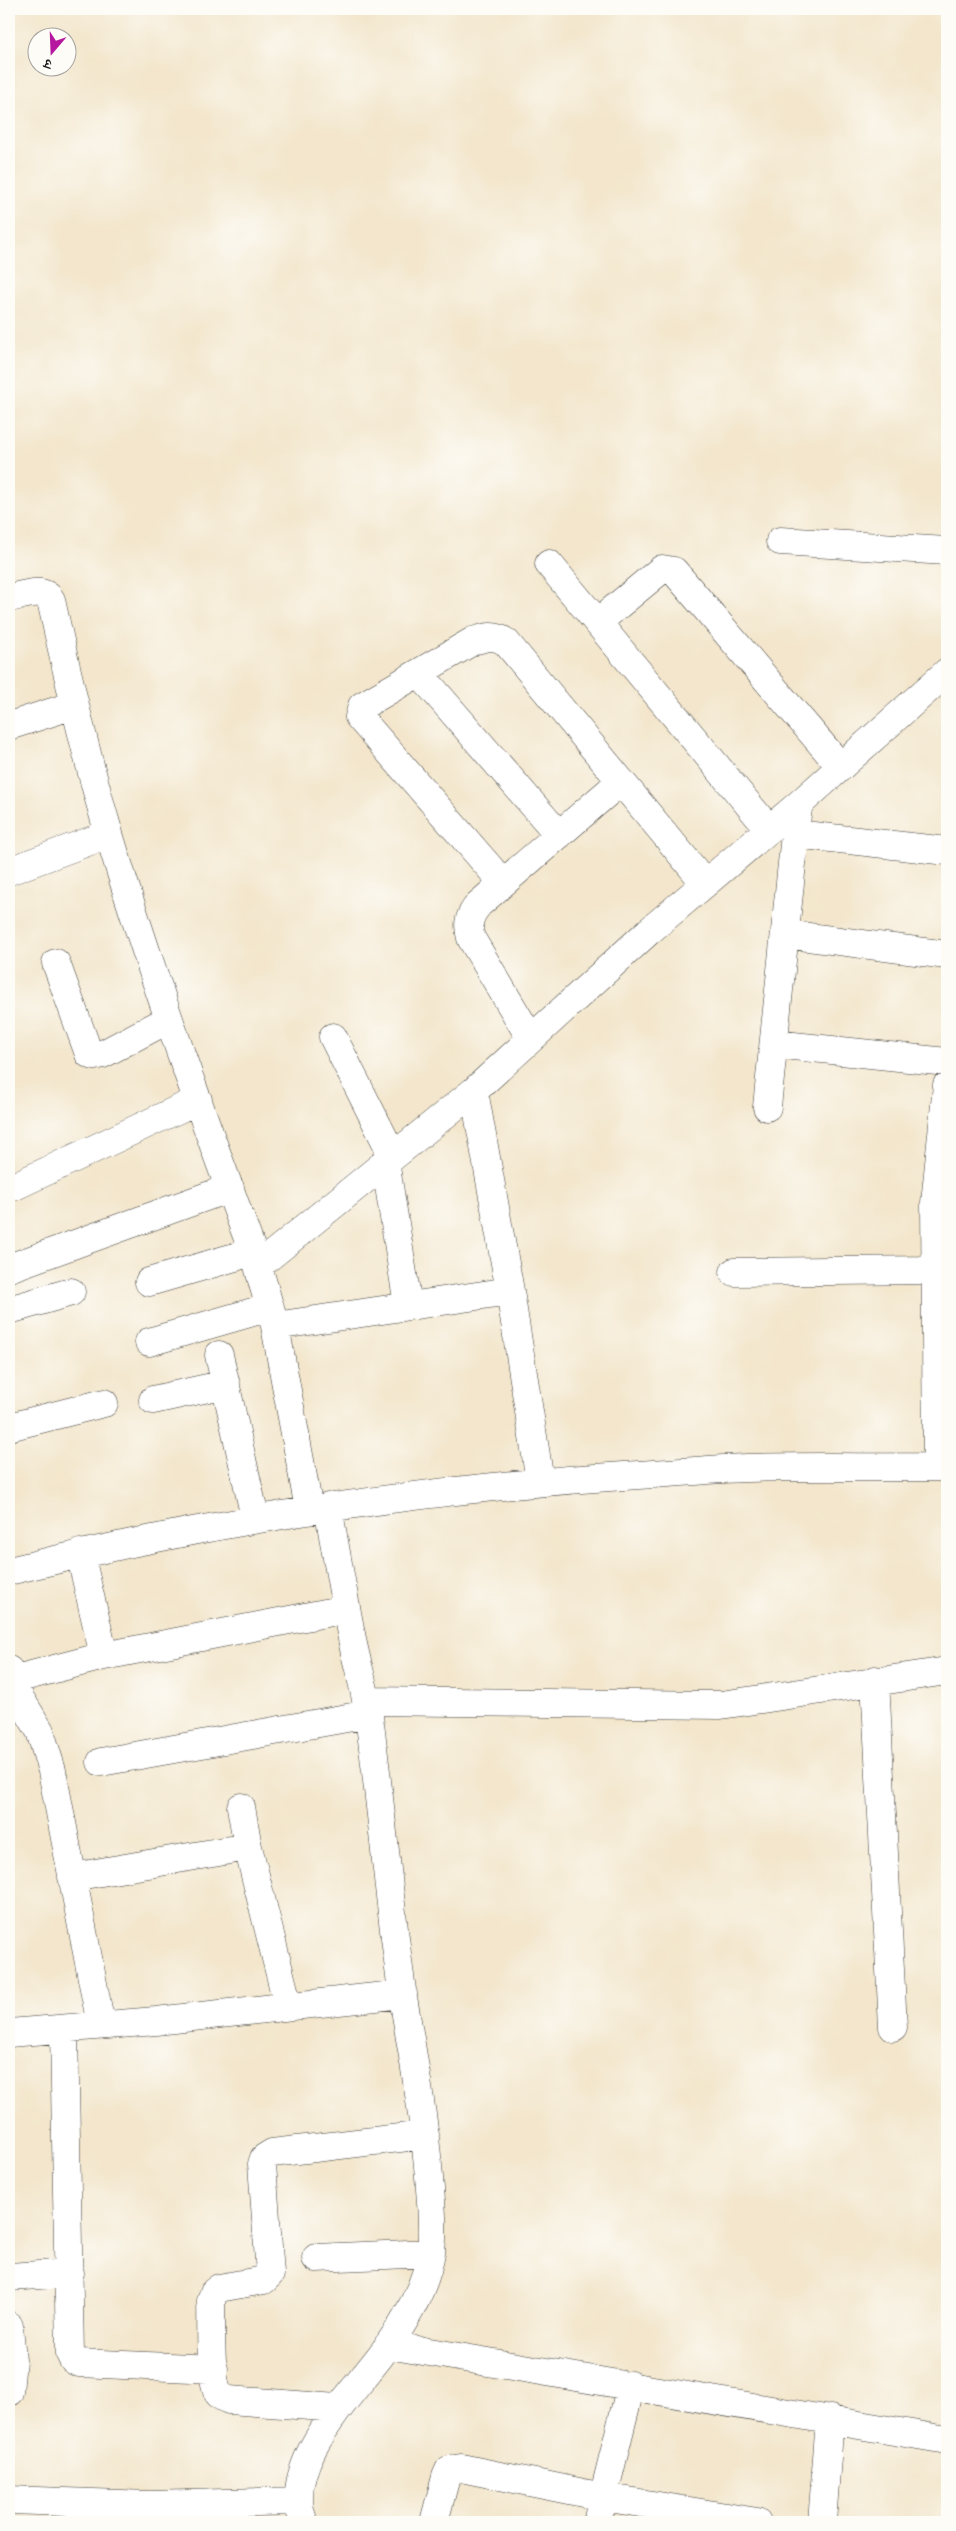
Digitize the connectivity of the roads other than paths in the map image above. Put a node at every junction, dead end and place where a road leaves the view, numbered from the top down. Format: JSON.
{"nodes":[{"id":1,"x":780,"y":541,"type":"dead end"},
{"id":2,"x":947,"y":551,"type":"edge"},
{"id":3,"x":549,"y":564,"type":"dead end"},
{"id":4,"x":9,"y":598,"type":"edge"},
{"id":5,"x":598,"y":622,"type":"junction"},
{"id":6,"x":947,"y":672,"type":"edge"},
{"id":7,"x":419,"y":673,"type":"junction"},
{"id":8,"x":74,"y":704,"type":"junction"},
{"id":9,"x":9,"y":726,"type":"edge"},
{"id":10,"x":841,"y":767,"type":"junction"},
{"id":11,"x":621,"y":781,"type":"junction"},
{"id":12,"x":798,"y":805,"type":"junction"},
{"id":13,"x":768,"y":828,"type":"junction"},
{"id":14,"x":109,"y":834,"type":"junction"},
{"id":15,"x":795,"y":834,"type":"junction"},
{"id":16,"x":559,"y":835,"type":"junction"},
{"id":17,"x":947,"y":851,"type":"edge"},
{"id":18,"x":9,"y":871,"type":"edge"},
{"id":19,"x":705,"y":883,"type":"junction"},
{"id":20,"x":503,"y":884,"type":"junction"},
{"id":21,"x":785,"y":934,"type":"junction"},
{"id":22,"x":947,"y":955,"type":"edge"},
{"id":23,"x":56,"y":963,"type":"dead end"},
{"id":24,"x":169,"y":1019,"type":"junction"},
{"id":25,"x":333,"y":1037,"type":"dead end"},
{"id":26,"x":531,"y":1038,"type":"junction"},
{"id":27,"x":774,"y":1044,"type":"junction"},
{"id":28,"x":947,"y":1062,"type":"edge"},
{"id":29,"x":947,"y":1085,"type":"edge"},
{"id":30,"x":474,"y":1091,"type":"junction"},
{"id":31,"x":198,"y":1100,"type":"junction"},
{"id":32,"x":767,"y":1108,"type":"dead end"},
{"id":33,"x":389,"y":1158,"type":"junction"},
{"id":34,"x":13,"y":1187,"type":"dead end"},
{"id":35,"x":230,"y":1188,"type":"junction"},
{"id":36,"x":941,"y":1203,"type":"edge"},
{"id":37,"x":255,"y":1259,"type":"junction"},
{"id":38,"x":9,"y":1268,"type":"edge"},
{"id":39,"x":935,"y":1270,"type":"junction"},
{"id":40,"x":734,"y":1272,"type":"dead end"},
{"id":41,"x":148,"y":1282,"type":"dead end"},
{"id":42,"x":510,"y":1291,"type":"junction"},
{"id":43,"x":71,"y":1292,"type":"dead end"},
{"id":44,"x":408,"y":1305,"type":"junction"},
{"id":45,"x":9,"y":1310,"type":"edge"},
{"id":46,"x":273,"y":1317,"type":"junction"},
{"id":47,"x":149,"y":1342,"type":"dead end"},
{"id":48,"x":219,"y":1355,"type":"dead end"},
{"id":49,"x":226,"y":1384,"type":"junction"},
{"id":50,"x":153,"y":1400,"type":"dead end"},
{"id":51,"x":104,"y":1403,"type":"dead end"},
{"id":52,"x":9,"y":1427,"type":"edge"},
{"id":53,"x":942,"y":1467,"type":"edge"},
{"id":54,"x":540,"y":1481,"type":"junction"},
{"id":55,"x":319,"y":1508,"type":"junction"},
{"id":56,"x":255,"y":1518,"type":"junction"},
{"id":57,"x":80,"y":1554,"type":"junction"},
{"id":58,"x":9,"y":1571,"type":"edge"},
{"id":59,"x":346,"y":1609,"type":"junction"},
{"id":60,"x":104,"y":1656,"type":"junction"},
{"id":61,"x":947,"y":1671,"type":"edge"},
{"id":62,"x":10,"y":1675,"type":"edge"},
{"id":63,"x":875,"y":1680,"type":"junction"},
{"id":64,"x":368,"y":1707,"type":"junction"},
{"id":65,"x":101,"y":1762,"type":"dead end"},
{"id":66,"x":241,"y":1807,"type":"dead end"},
{"id":67,"x":248,"y":1847,"type":"junction"},
{"id":68,"x":72,"y":1877,"type":"junction"},
{"id":69,"x":403,"y":1994,"type":"junction"},
{"id":70,"x":288,"y":2006,"type":"junction"},
{"id":71,"x":101,"y":2026,"type":"junction"},
{"id":72,"x":894,"y":2027,"type":"dead end"},
{"id":73,"x":64,"y":2030,"type":"junction"},
{"id":74,"x":9,"y":2033,"type":"edge"},
{"id":75,"x":425,"y":2135,"type":"junction"},
{"id":76,"x":431,"y":2253,"type":"junction"},
{"id":77,"x":316,"y":2258,"type":"dead end"},
{"id":78,"x":70,"y":2273,"type":"junction"},
{"id":79,"x":9,"y":2277,"type":"edge"},
{"id":80,"x":9,"y":2326,"type":"edge"},
{"id":81,"x":388,"y":2345,"type":"junction"},
{"id":82,"x":214,"y":2368,"type":"junction"},
{"id":83,"x":9,"y":2385,"type":"edge"},
{"id":84,"x":630,"y":2386,"type":"junction"},
{"id":85,"x":337,"y":2408,"type":"junction"},
{"id":86,"x":830,"y":2419,"type":"junction"},
{"id":87,"x":947,"y":2440,"type":"edge"},
{"id":88,"x":9,"y":2500,"type":"edge"},
{"id":89,"x":600,"y":2510,"type":"edge"},
{"id":90,"x":302,"y":2512,"type":"edge"},
{"id":91,"x":716,"y":2519,"type":"edge"},
{"id":92,"x":434,"y":2522,"type":"edge"},
{"id":93,"x":758,"y":2522,"type":"edge"},
{"id":94,"x":822,"y":2522,"type":"edge"}],
"edges":[{"from":1,"to":2,"type":"street"},
{"from":3,"to":5,"type":"street"},
{"from":4,"to":8,"type":"street"},
{"from":5,"to":10,"type":"street"},
{"from":5,"to":13,"type":"street"},
{"from":6,"to":10,"type":"street"},
{"from":7,"to":11,"type":"street"},
{"from":7,"to":16,"type":"street"},
{"from":7,"to":20,"type":"street"},
{"from":8,"to":9,"type":"street"},
{"from":8,"to":14,"type":"street"},
{"from":10,"to":12,"type":"street"},
{"from":11,"to":16,"type":"street"},
{"from":11,"to":19,"type":"street"},
{"from":12,"to":13,"type":"street"},
{"from":12,"to":15,"type":"street"},
{"from":13,"to":19,"type":"street"},
{"from":14,"to":18,"type":"street"},
{"from":14,"to":24,"type":"street"},
{"from":15,"to":17,"type":"street"},
{"from":15,"to":21,"type":"street"},
{"from":16,"to":20,"type":"street"},
{"from":19,"to":26,"type":"street"},
{"from":20,"to":26,"type":"street"},
{"from":21,"to":22,"type":"street"},
{"from":21,"to":27,"type":"street"},
{"from":23,"to":24,"type":"street"},
{"from":24,"to":31,"type":"street"},
{"from":25,"to":33,"type":"street"},
{"from":26,"to":30,"type":"street"},
{"from":27,"to":28,"type":"street"},
{"from":27,"to":32,"type":"street"},
{"from":29,"to":36,"type":"street"},
{"from":30,"to":33,"type":"street"},
{"from":30,"to":42,"type":"street"},
{"from":31,"to":34,"type":"street"},
{"from":31,"to":35,"type":"street"},
{"from":33,"to":37,"type":"street"},
{"from":33,"to":44,"type":"street"},
{"from":35,"to":37,"type":"street"},
{"from":35,"to":38,"type":"street"},
{"from":36,"to":39,"type":"street"},
{"from":37,"to":41,"type":"street"},
{"from":37,"to":46,"type":"street"},
{"from":39,"to":40,"type":"street"},
{"from":39,"to":53,"type":"street"},
{"from":42,"to":44,"type":"street"},
{"from":42,"to":54,"type":"street"},
{"from":43,"to":45,"type":"street"},
{"from":44,"to":46,"type":"street"},
{"from":46,"to":47,"type":"street"},
{"from":46,"to":55,"type":"street"},
{"from":48,"to":49,"type":"street"},
{"from":49,"to":50,"type":"street"},
{"from":49,"to":56,"type":"street"},
{"from":51,"to":52,"type":"street"},
{"from":53,"to":54,"type":"street"},
{"from":54,"to":55,"type":"street"},
{"from":55,"to":56,"type":"street"},
{"from":55,"to":59,"type":"street"},
{"from":56,"to":57,"type":"street"},
{"from":57,"to":58,"type":"street"},
{"from":57,"to":60,"type":"street"},
{"from":59,"to":60,"type":"street"},
{"from":59,"to":64,"type":"street"},
{"from":60,"to":62,"type":"street"},
{"from":61,"to":63,"type":"street"},
{"from":62,"to":68,"type":"street"},
{"from":63,"to":64,"type":"street"},
{"from":63,"to":72,"type":"street"},
{"from":64,"to":65,"type":"street"},
{"from":64,"to":69,"type":"street"},
{"from":66,"to":67,"type":"street"},
{"from":67,"to":68,"type":"street"},
{"from":67,"to":70,"type":"street"},
{"from":68,"to":71,"type":"street"},
{"from":69,"to":70,"type":"street"},
{"from":69,"to":75,"type":"street"},
{"from":70,"to":71,"type":"street"},
{"from":71,"to":73,"type":"street"},
{"from":73,"to":74,"type":"street"},
{"from":73,"to":78,"type":"street"},
{"from":75,"to":76,"type":"street"},
{"from":75,"to":82,"type":"street"},
{"from":76,"to":77,"type":"street"},
{"from":76,"to":81,"type":"street"},
{"from":78,"to":79,"type":"street"},
{"from":78,"to":82,"type":"street"},
{"from":80,"to":83,"type":"street"},
{"from":81,"to":84,"type":"street"},
{"from":81,"to":85,"type":"street"},
{"from":82,"to":85,"type":"street"},
{"from":84,"to":86,"type":"street"},
{"from":84,"to":89,"type":"street"},
{"from":85,"to":90,"type":"street"},
{"from":86,"to":87,"type":"street"},
{"from":86,"to":94,"type":"street"},
{"from":88,"to":90,"type":"street"},
{"from":89,"to":91,"type":"street"},
{"from":89,"to":92,"type":"street"},
{"from":91,"to":93,"type":"street"}]}
